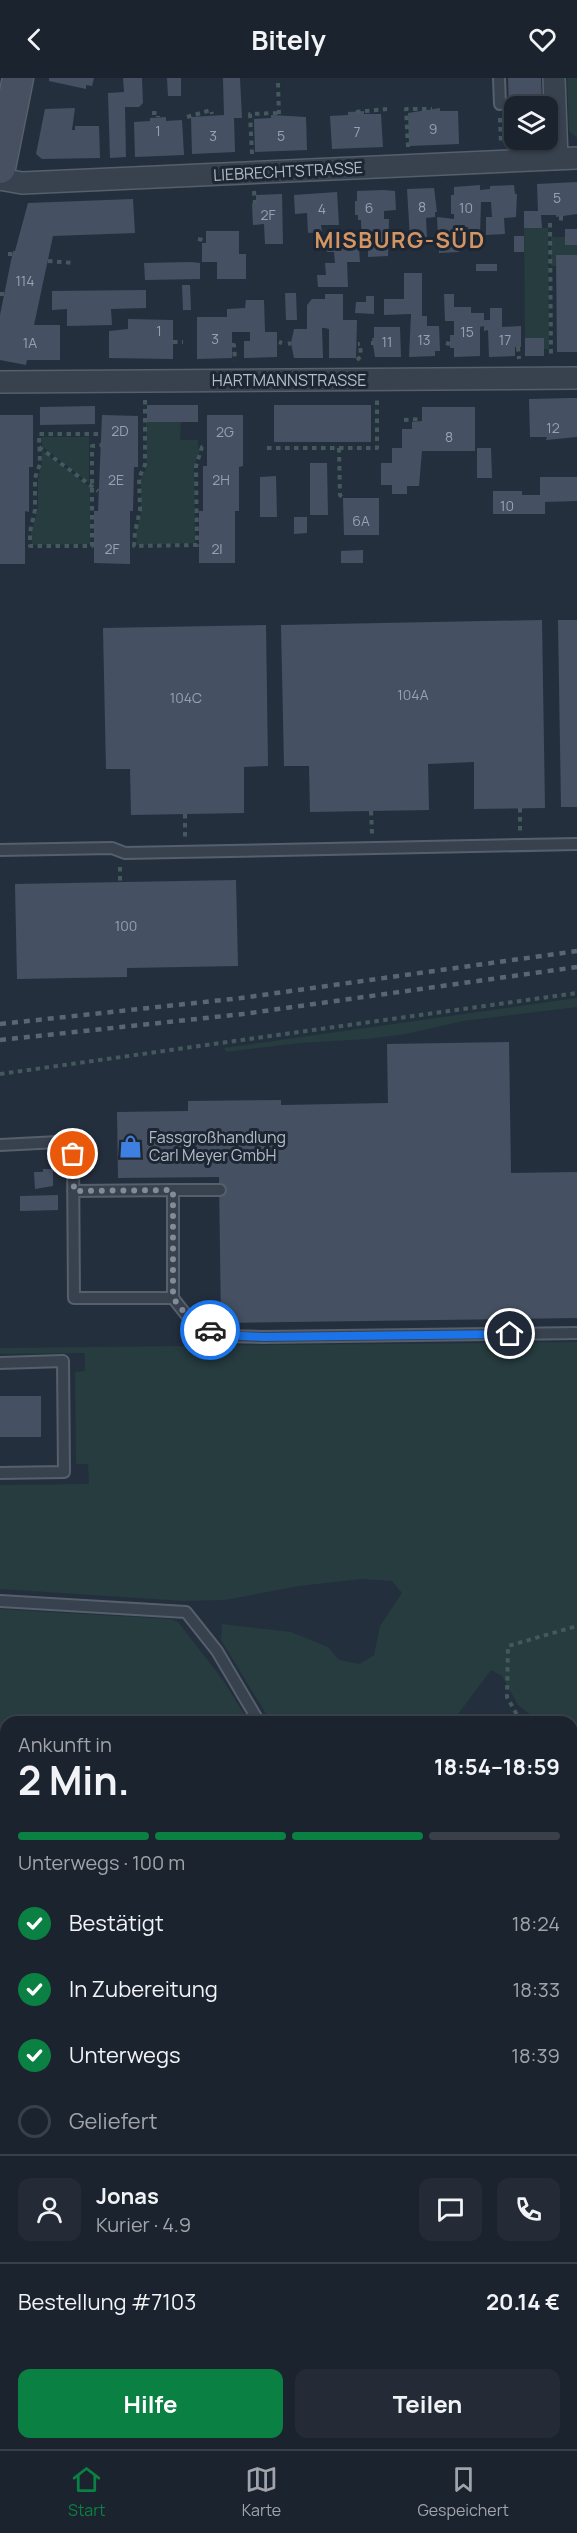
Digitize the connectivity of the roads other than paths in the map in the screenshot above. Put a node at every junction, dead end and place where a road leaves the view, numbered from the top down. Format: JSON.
{"nodes":[{"id":1,"x":18,"y":78,"type":"edge"},
{"id":2,"x":499,"y":78,"type":"edge"},
{"id":3,"x":554,"y":78,"type":"edge"},
{"id":4,"x":500,"y":104,"type":"road end"},
{"id":5,"x":567,"y":159,"type":"edge"},
{"id":6,"x":0,"y":168,"type":"edge"},
{"id":7,"x":0,"y":179,"type":"edge"},
{"id":8,"x":577,"y":378,"type":"edge"},
{"id":9,"x":0,"y":382,"type":"edge"},
{"id":10,"x":577,"y":844,"type":"edge"},
{"id":11,"x":0,"y":850,"type":"edge"},
{"id":12,"x":0,"y":1145,"type":"edge"},
{"id":13,"x":173,"y":1190,"type":"junction"},
{"id":14,"x":220,"y":1190,"type":"dead end"},
{"id":15,"x":74,"y":1191,"type":"junction"},
{"id":16,"x":173,"y":1298,"type":"junction"},
{"id":17,"x":577,"y":1333,"type":"edge"},
{"id":18,"x":0,"y":1363,"type":"edge"},
{"id":19,"x":0,"y":1473,"type":"edge"},
{"id":20,"x":0,"y":1601,"type":"edge"},
{"id":21,"x":255,"y":1716,"type":"edge"}],
"edges":[{"from":1,"to":6,"type":"main road"},
{"from":2,"to":4,"type":"lane"},
{"from":3,"to":5,"type":"street"},
{"from":5,"to":7,"type":"street","name":"LIEBRECHTSTRASSE"},
{"from":8,"to":9,"type":"street","name":"HARTMANNSTRASSE"},
{"from":10,"to":11,"type":"lane"},
{"from":12,"to":15,"type":"lane"},
{"from":13,"to":14,"type":"lane"},
{"from":13,"to":15,"type":"lane"},
{"from":13,"to":16,"type":"lane"},
{"from":15,"to":16,"type":"lane"},
{"from":16,"to":17,"type":"lane"},
{"from":18,"to":19,"type":"lane"},
{"from":20,"to":21,"type":"lane"}]}
